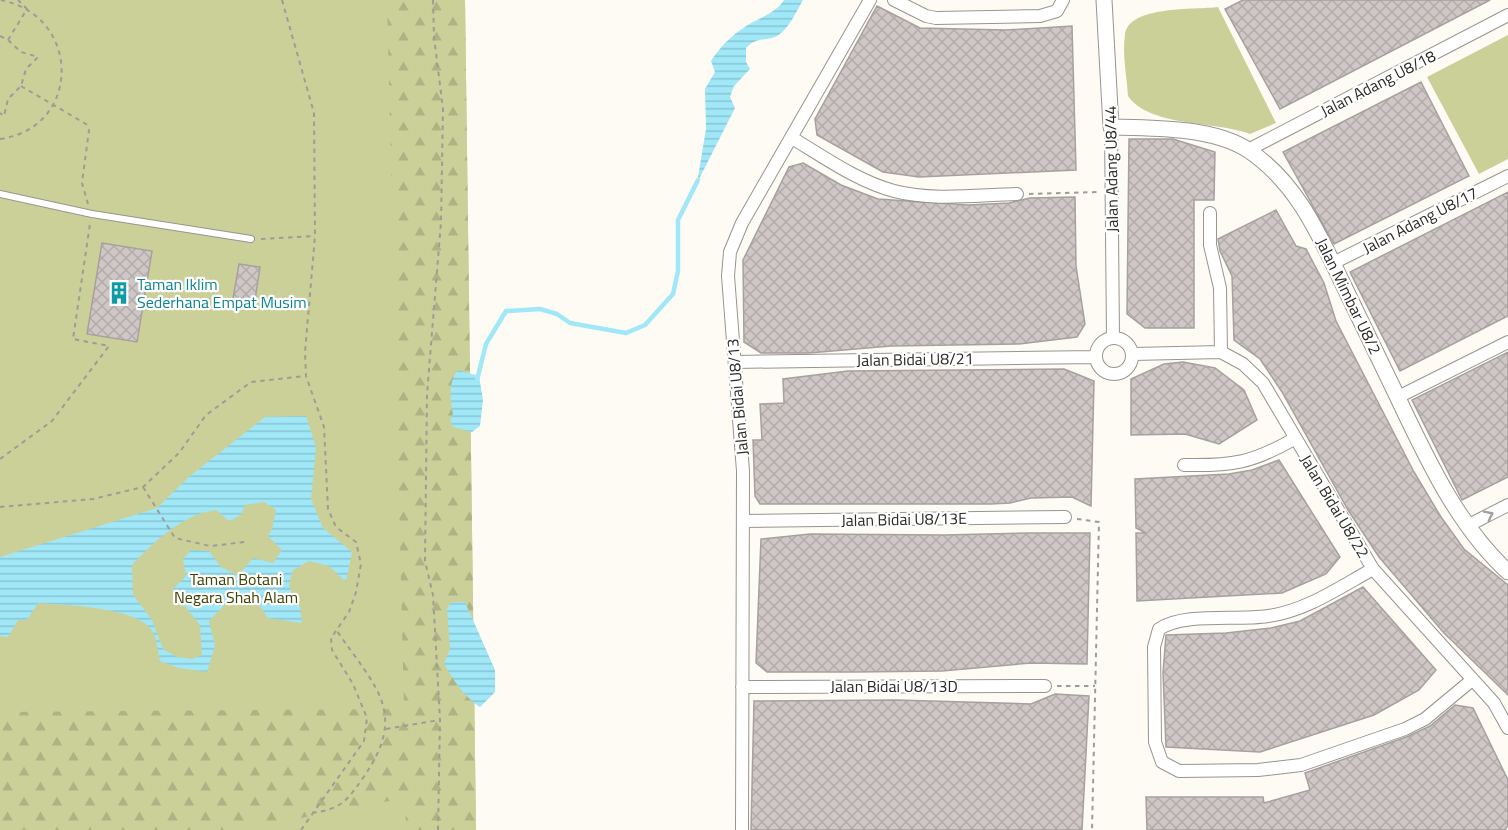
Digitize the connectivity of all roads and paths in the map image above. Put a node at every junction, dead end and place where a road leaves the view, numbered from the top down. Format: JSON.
{"nodes":[{"id":1,"x":1,"y":0,"type":"edge"},
{"id":2,"x":18,"y":0,"type":"edge"},
{"id":3,"x":282,"y":0,"type":"edge"},
{"id":4,"x":433,"y":0,"type":"edge"},
{"id":5,"x":870,"y":0,"type":"edge"},
{"id":6,"x":894,"y":0,"type":"edge"},
{"id":7,"x":1063,"y":0,"type":"edge"},
{"id":8,"x":1104,"y":0,"type":"edge"},
{"id":9,"x":27,"y":9,"type":"junction"},
{"id":10,"x":1508,"y":15,"type":"edge"},
{"id":11,"x":0,"y":36,"type":"edge"},
{"id":12,"x":8,"y":40,"type":"junction"},
{"id":13,"x":21,"y":86,"type":"junction"},
{"id":14,"x":53,"y":105,"type":"junction"},
{"id":15,"x":0,"y":112,"type":"edge"},
{"id":16,"x":1111,"y":127,"type":"junction"},
{"id":17,"x":792,"y":138,"type":"junction"},
{"id":18,"x":0,"y":139,"type":"edge"},
{"id":19,"x":1248,"y":150,"type":"junction"},
{"id":20,"x":1508,"y":176,"type":"edge"},
{"id":21,"x":1112,"y":192,"type":"junction"},
{"id":22,"x":0,"y":194,"type":"edge"},
{"id":23,"x":1017,"y":194,"type":"joint"},
{"id":24,"x":1210,"y":213,"type":"dead end"},
{"id":25,"x":92,"y":214,"type":"junction"},
{"id":26,"x":315,"y":236,"type":"junction"},
{"id":27,"x":251,"y":239,"type":"joint"},
{"id":28,"x":1333,"y":263,"type":"junction"},
{"id":29,"x":1113,"y":337,"type":"junction"},
{"id":30,"x":1508,"y":342,"type":"edge"},
{"id":31,"x":1221,"y":352,"type":"junction"},
{"id":32,"x":1132,"y":354,"type":"junction"},
{"id":33,"x":1095,"y":357,"type":"junction"},
{"id":34,"x":735,"y":362,"type":"junction"},
{"id":35,"x":306,"y":376,"type":"junction"},
{"id":36,"x":1398,"y":398,"type":"junction"},
{"id":37,"x":1294,"y":439,"type":"junction"},
{"id":38,"x":0,"y":459,"type":"edge"},
{"id":39,"x":1184,"y":465,"type":"dead end"},
{"id":40,"x":143,"y":488,"type":"junction"},
{"id":41,"x":1508,"y":505,"type":"edge"},
{"id":42,"x":0,"y":507,"type":"edge"},
{"id":43,"x":1065,"y":517,"type":"joint"},
{"id":44,"x":744,"y":521,"type":"junction"},
{"id":45,"x":1469,"y":525,"type":"junction"},
{"id":46,"x":245,"y":542,"type":"dead end"},
{"id":47,"x":1373,"y":569,"type":"junction"},
{"id":48,"x":1508,"y":572,"type":"edge"},
{"id":49,"x":337,"y":631,"type":"junction"},
{"id":50,"x":1472,"y":680,"type":"junction"},
{"id":51,"x":1045,"y":686,"type":"joint"},
{"id":52,"x":1095,"y":686,"type":"junction"},
{"id":53,"x":742,"y":687,"type":"junction"},
{"id":54,"x":440,"y":720,"type":"junction"},
{"id":55,"x":1508,"y":728,"type":"edge"},
{"id":56,"x":386,"y":729,"type":"junction"},
{"id":57,"x":312,"y":813,"type":"junction"},
{"id":58,"x":301,"y":830,"type":"edge"},
{"id":59,"x":438,"y":830,"type":"edge"},
{"id":60,"x":742,"y":830,"type":"edge"},
{"id":61,"x":1092,"y":830,"type":"edge"}],
"edges":[{"from":1,"to":9,"type":"path"},
{"from":2,"to":9,"type":"path"},
{"from":3,"to":26,"type":"path"},
{"from":4,"to":54,"type":"path"},
{"from":5,"to":17,"type":"street","name":"Jalan Bidai U8/13"},
{"from":6,"to":7,"type":"street"},
{"from":8,"to":16,"type":"street","name":"Jalan Adang U8/44"},
{"from":9,"to":12,"type":"path"},
{"from":9,"to":14,"type":"path"},
{"from":10,"to":19,"type":"street","name":"Jalan Adang U8/18"},
{"from":11,"to":12,"type":"path"},
{"from":12,"to":13,"type":"path"},
{"from":13,"to":14,"type":"path"},
{"from":13,"to":15,"type":"path"},
{"from":14,"to":18,"type":"path"},
{"from":14,"to":25,"type":"path"},
{"from":16,"to":19,"type":"street","name":"Jalan Mimbar U8/2"},
{"from":16,"to":21,"type":"street","name":"Jalan Adang U8/44"},
{"from":17,"to":23,"type":"street"},
{"from":17,"to":34,"type":"street","name":"Jalan Bidai U8/13"},
{"from":19,"to":28,"type":"street","name":"Jalan Mimbar U8/2"},
{"from":20,"to":28,"type":"street","name":"Jalan Adang U8/17"},
{"from":21,"to":23,"type":"path"},
{"from":21,"to":29,"type":"street","name":"Jalan Adang U8/44"},
{"from":22,"to":25,"type":"lane"},
{"from":24,"to":31,"type":"street"},
{"from":25,"to":27,"type":"lane"},
{"from":25,"to":38,"type":"path"},
{"from":26,"to":27,"type":"path"},
{"from":26,"to":35,"type":"path"},
{"from":28,"to":36,"type":"street","name":"Jalan Mimbar U8/2"},
{"from":29,"to":32,"type":"street"},
{"from":29,"to":33,"type":"street"},
{"from":30,"to":36,"type":"street"},
{"from":31,"to":32,"type":"street"},
{"from":31,"to":37,"type":"street","name":"Jalan Bidai U8/22"},
{"from":32,"to":33,"type":"street"},
{"from":33,"to":34,"type":"street","name":"Jalan Bidai U8/21"},
{"from":34,"to":44,"type":"street","name":"Jalan Bidai U8/13"},
{"from":35,"to":40,"type":"path"},
{"from":35,"to":49,"type":"path"},
{"from":36,"to":45,"type":"street","name":"Jalan Mimbar U8/2"},
{"from":37,"to":39,"type":"street"},
{"from":37,"to":47,"type":"street","name":"Jalan Bidai U8/22"},
{"from":40,"to":42,"type":"path"},
{"from":40,"to":46,"type":"path"},
{"from":45,"to":41,"type":"street","one_way":true},
{"from":43,"to":44,"type":"street","name":"Jalan Bidai U8/13E"},
{"from":43,"to":52,"type":"path"},
{"from":44,"to":53,"type":"street","name":"Jalan Bidai U8/13"},
{"from":45,"to":48,"type":"street","name":"Jalan Mimbar U8/2"},
{"from":47,"to":50,"type":"street","name":"Jalan Bidai U8/22"},
{"from":47,"to":50,"type":"street"},
{"from":49,"to":56,"type":"path"},
{"from":49,"to":57,"type":"path"},
{"from":50,"to":55,"type":"street","name":"Jalan Bidai U8/22"},
{"from":51,"to":52,"type":"path"},
{"from":51,"to":53,"type":"street","name":"Jalan Bidai U8/13D"},
{"from":52,"to":61,"type":"path"},
{"from":53,"to":60,"type":"street","name":"Jalan Bidai U8/13"},
{"from":54,"to":56,"type":"path"},
{"from":54,"to":59,"type":"path"},
{"from":56,"to":57,"type":"path"},
{"from":57,"to":58,"type":"path"}]}
